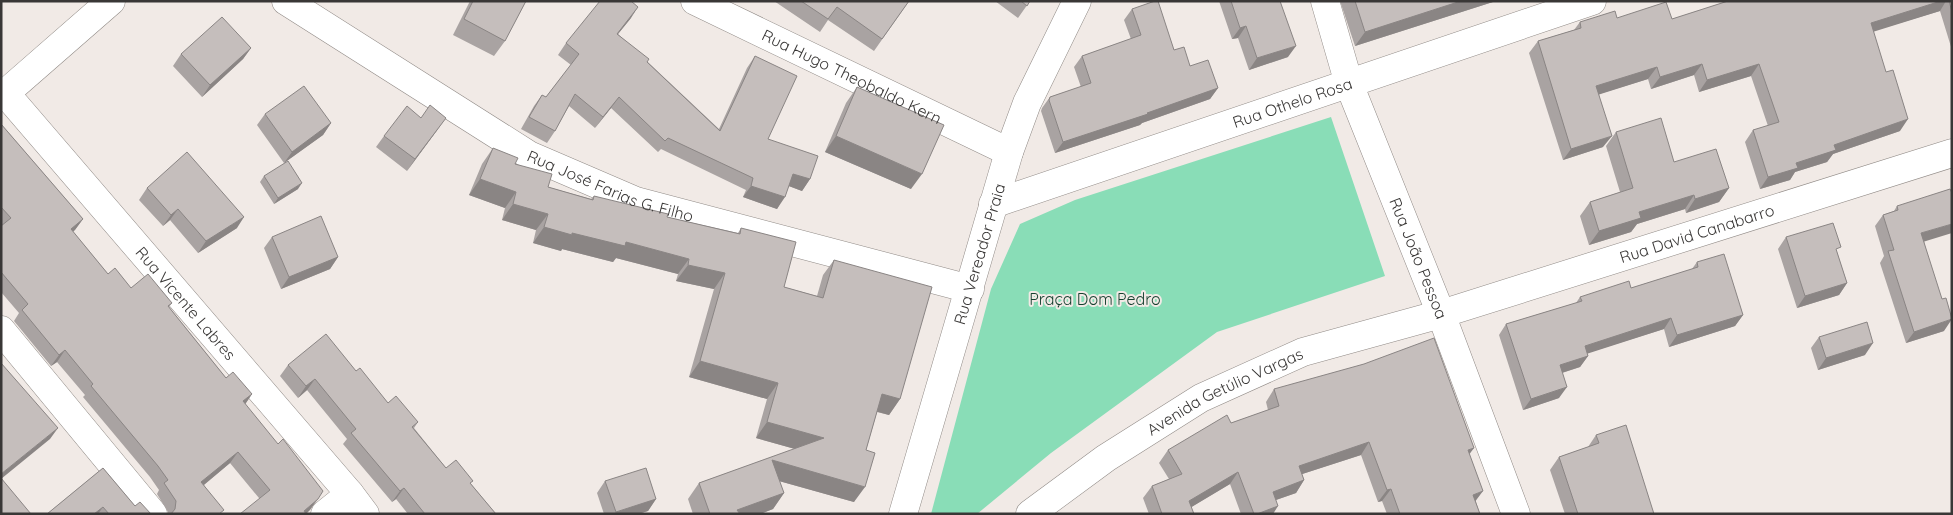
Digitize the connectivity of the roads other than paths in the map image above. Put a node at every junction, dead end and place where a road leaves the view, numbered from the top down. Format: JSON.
{"nodes":[{"id":1,"x":111,"y":1,"type":"edge"},
{"id":2,"x":286,"y":1,"type":"edge"},
{"id":3,"x":694,"y":1,"type":"edge"},
{"id":4,"x":1077,"y":1,"type":"edge"},
{"id":5,"x":1325,"y":1,"type":"edge"},
{"id":6,"x":1592,"y":1,"type":"edge"},
{"id":7,"x":741,"y":10,"type":"edge"},
{"id":8,"x":1349,"y":84,"type":"junction"},
{"id":9,"x":3,"y":96,"type":"edge"},
{"id":10,"x":1009,"y":152,"type":"junction"},
{"id":11,"x":1952,"y":153,"type":"edge"},
{"id":12,"x":993,"y":204,"type":"junction"},
{"id":13,"x":970,"y":289,"type":"junction"},
{"id":14,"x":1441,"y":314,"type":"junction"},
{"id":15,"x":1,"y":330,"type":"edge"},
{"id":16,"x":358,"y":504,"type":"edge"},
{"id":17,"x":154,"y":514,"type":"edge"},
{"id":18,"x":325,"y":514,"type":"edge"},
{"id":19,"x":903,"y":514,"type":"edge"},
{"id":20,"x":1030,"y":514,"type":"edge"},
{"id":21,"x":1516,"y":514,"type":"edge"}],
"edges":[{"from":1,"to":9,"type":"street"},
{"from":2,"to":13,"type":"street","name":"Rua José Farias G. Filho"},
{"from":3,"to":7,"type":"street","name":"Rua Hugo Theobaldo Kern"},
{"from":4,"to":10,"type":"street","name":"Rua Vereador Praia"},
{"from":5,"to":8,"type":"street","name":"Rua João Pessoa"},
{"from":6,"to":8,"type":"street","name":"Rua Othelo Rosa"},
{"from":7,"to":10,"type":"street","name":"Rua Hugo Theobaldo Kern"},
{"from":8,"to":12,"type":"street","name":"Rua Othelo Rosa"},
{"from":8,"to":14,"type":"street","name":"Rua João Pessoa"},
{"from":9,"to":16,"type":"street","name":"Rua Vicente Labres"},
{"from":10,"to":12,"type":"street","name":"Rua Vereador Praia"},
{"from":11,"to":14,"type":"street","name":"Rua David Canabarro"},
{"from":12,"to":13,"type":"street","name":"Rua Vereador Praia"},
{"from":13,"to":19,"type":"street","name":"Rua Vereador Praia"},
{"from":14,"to":20,"type":"street","name":"Avenida Getúlio Vargas"},
{"from":14,"to":21,"type":"street","name":"Rua João Pessoa"},
{"from":15,"to":17,"type":"street"},
{"from":16,"to":18,"type":"street"}]}
